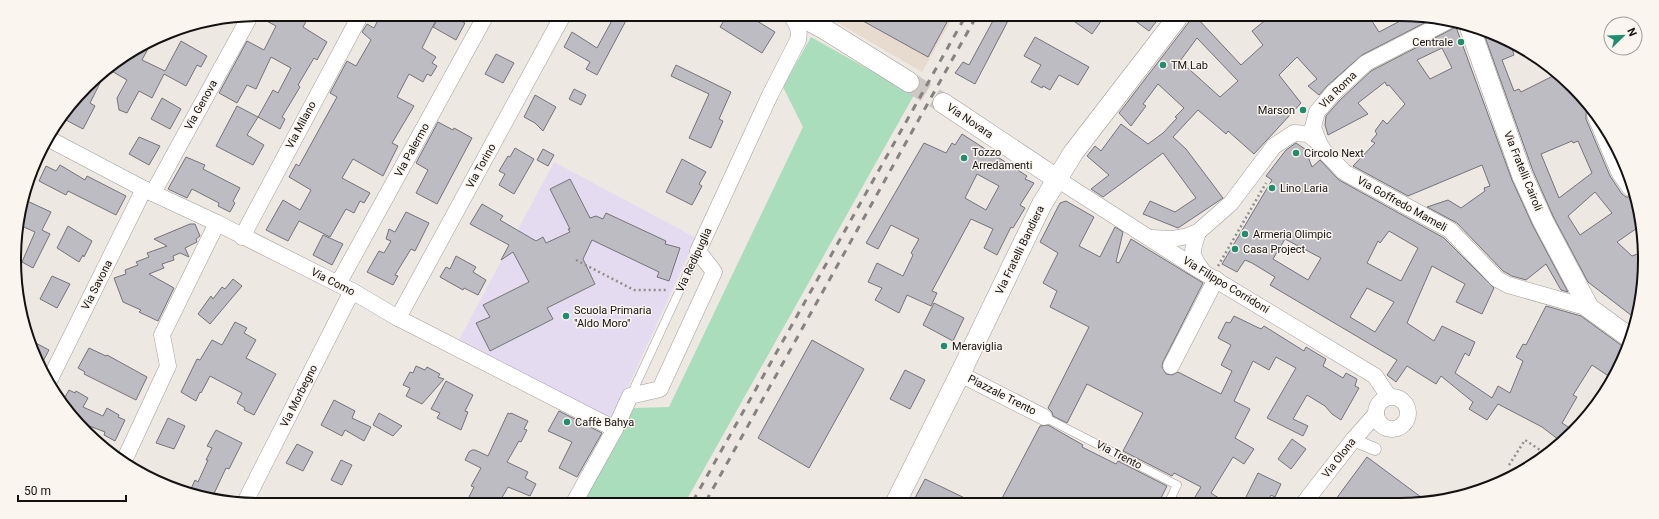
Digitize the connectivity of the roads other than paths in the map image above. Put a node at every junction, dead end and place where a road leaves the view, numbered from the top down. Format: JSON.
{"nodes":[{"id":1,"x":357,"y":21,"type":"edge"},
{"id":2,"x":483,"y":21,"type":"edge"},
{"id":3,"x":560,"y":21,"type":"edge"},
{"id":4,"x":795,"y":21,"type":"edge"},
{"id":5,"x":1175,"y":21,"type":"edge"},
{"id":6,"x":247,"y":22,"type":"edge"},
{"id":7,"x":822,"y":23,"type":"edge"},
{"id":8,"x":1440,"y":25,"type":"edge"},
{"id":9,"x":1472,"y":33,"type":"edge"},
{"id":10,"x":909,"y":82,"type":"tunnel mouth"},
{"id":11,"x":943,"y":103,"type":"tunnel mouth"},
{"id":12,"x":1605,"y":139,"type":"edge"},
{"id":13,"x":52,"y":141,"type":"edge"},
{"id":14,"x":1319,"y":143,"type":"junction"},
{"id":15,"x":1057,"y":179,"type":"junction"},
{"id":16,"x":1624,"y":179,"type":"edge"},
{"id":17,"x":148,"y":191,"type":"junction"},
{"id":18,"x":217,"y":223,"type":"junction"},
{"id":19,"x":1198,"y":232,"type":"junction"},
{"id":20,"x":242,"y":236,"type":"junction"},
{"id":21,"x":1149,"y":238,"type":"junction"},
{"id":22,"x":698,"y":251,"type":"junction"},
{"id":23,"x":1211,"y":276,"type":"junction"},
{"id":24,"x":345,"y":288,"type":"junction"},
{"id":25,"x":1580,"y":300,"type":"junction"},
{"id":26,"x":398,"y":318,"type":"junction"},
{"id":27,"x":1626,"y":334,"type":"edge"},
{"id":28,"x":1171,"y":366,"type":"dead end"},
{"id":29,"x":960,"y":374,"type":"junction"},
{"id":30,"x":52,"y":376,"type":"edge"},
{"id":31,"x":630,"y":396,"type":"junction"},
{"id":32,"x":1389,"y":397,"type":"junction"},
{"id":33,"x":1376,"y":414,"type":"junction"},
{"id":34,"x":1044,"y":417,"type":"joint"},
{"id":35,"x":615,"y":429,"type":"junction"},
{"id":36,"x":1353,"y":440,"type":"junction"},
{"id":37,"x":1375,"y":448,"type":"dead end"},
{"id":38,"x":126,"y":457,"type":"edge"},
{"id":39,"x":247,"y":497,"type":"edge"},
{"id":40,"x":577,"y":498,"type":"edge"},
{"id":41,"x":898,"y":498,"type":"edge"},
{"id":42,"x":1171,"y":498,"type":"edge"},
{"id":43,"x":1308,"y":498,"type":"edge"}],
"edges":[{"from":1,"to":20,"type":"street","name":"Via Milano"},
{"from":2,"to":24,"type":"street","name":"Via Palermo"},
{"from":3,"to":26,"type":"street","name":"Via Torino"},
{"from":4,"to":22,"type":"street","name":"Via Redipuglia"},
{"from":5,"to":15,"type":"street","name":"Via Fratelli Bandiera"},
{"from":6,"to":17,"type":"street","name":"Via Genova"},
{"from":7,"to":10,"type":"street"},
{"from":8,"to":14,"type":"street","name":"Via Roma"},
{"from":9,"to":25,"type":"street","name":"Via Fratelli Cairoli"},
{"from":11,"to":15,"type":"street","name":"Via Novara"},
{"from":12,"to":16,"type":"street"},
{"from":13,"to":17,"type":"street","name":"Via Como"},
{"from":14,"to":19,"type":"street"},
{"from":14,"to":25,"type":"street","name":"Via Goffredo Mameli"},
{"from":15,"to":21,"type":"street","name":"Via Filippo Corridoni"},
{"from":15,"to":29,"type":"street","name":"Via Fratelli Bandiera"},
{"from":17,"to":18,"type":"street","name":"Via Como"},
{"from":17,"to":30,"type":"street","name":"Via Savona"},
{"from":18,"to":20,"type":"street","name":"Via Como"},
{"from":18,"to":38,"type":"street"},
{"from":19,"to":21,"type":"street"},
{"from":19,"to":23,"type":"street"},
{"from":20,"to":24,"type":"street","name":"Via Como"},
{"from":21,"to":23,"type":"street","name":"Via Filippo Corridoni"},
{"from":22,"to":31,"type":"lane","name":"Via Redipuglia"},
{"from":22,"to":31,"type":"street"},
{"from":23,"to":28,"type":"street"},
{"from":23,"to":32,"type":"street","name":"Via Filippo Corridoni"},
{"from":24,"to":26,"type":"street","name":"Via Como"},
{"from":24,"to":39,"type":"street","name":"Via Morbegno"},
{"from":25,"to":27,"type":"street"},
{"from":26,"to":35,"type":"street","name":"Via Como"},
{"from":29,"to":34,"type":"street","name":"Piazzale Trento"},
{"from":29,"to":41,"type":"street","name":"Via Fratelli Bandiera"},
{"from":31,"to":35,"type":"street","name":"Via Redipuglia"},
{"from":32,"to":33,"type":"street"},
{"from":32,"to":33,"type":"street"},
{"from":33,"to":36,"type":"street","name":"Via Olona"},
{"from":34,"to":42,"type":"lane","name":"Via Trento"},
{"from":35,"to":40,"type":"street","name":"Via Redipuglia"},
{"from":36,"to":37,"type":"street"},
{"from":36,"to":43,"type":"street","name":"Via Olona"}]}
